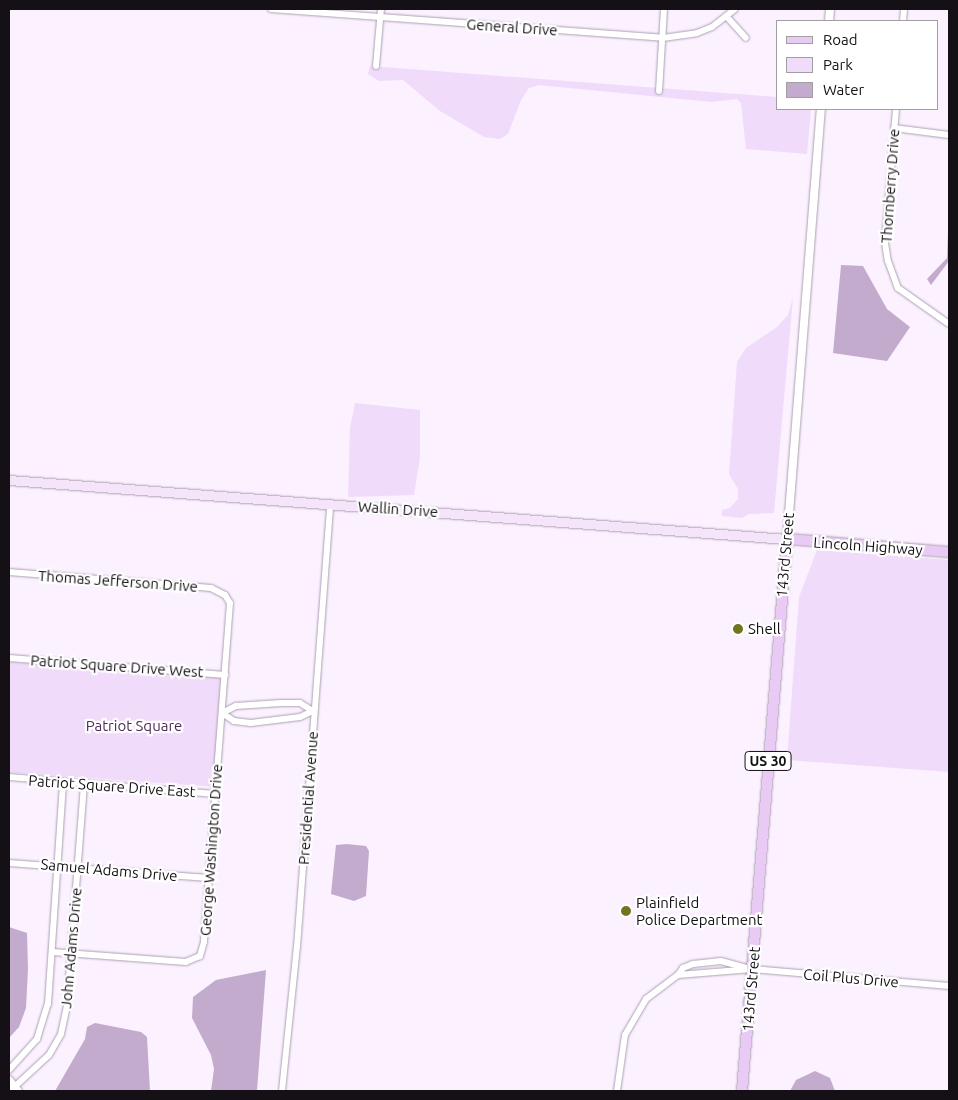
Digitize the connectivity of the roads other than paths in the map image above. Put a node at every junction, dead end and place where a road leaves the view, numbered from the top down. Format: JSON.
{"nodes":[{"id":1,"x":271,"y":9,"type":"edge"},
{"id":2,"x":381,"y":9,"type":"edge"},
{"id":3,"x":664,"y":9,"type":"edge"},
{"id":4,"x":735,"y":9,"type":"edge"},
{"id":5,"x":380,"y":17,"type":"junction"},
{"id":6,"x":727,"y":17,"type":"junction"},
{"id":7,"x":663,"y":38,"type":"junction"},
{"id":8,"x":746,"y":38,"type":"dead end"},
{"id":9,"x":376,"y":66,"type":"dead end"},
{"id":10,"x":659,"y":91,"type":"dead end"},
{"id":11,"x":821,"y":110,"type":"edge"},
{"id":12,"x":896,"y":110,"type":"edge"},
{"id":13,"x":894,"y":128,"type":"junction"},
{"id":14,"x":949,"y":135,"type":"edge"},
{"id":15,"x":949,"y":324,"type":"edge"},
{"id":16,"x":9,"y":480,"type":"edge"},
{"id":17,"x":330,"y":504,"type":"junction"},
{"id":18,"x":787,"y":539,"type":"junction"},
{"id":19,"x":949,"y":552,"type":"edge"},
{"id":20,"x":9,"y":572,"type":"edge"},
{"id":21,"x":225,"y":595,"type":"joint"},
{"id":22,"x":9,"y":658,"type":"edge"},
{"id":23,"x":225,"y":675,"type":"junction"},
{"id":24,"x":313,"y":711,"type":"junction"},
{"id":25,"x":222,"y":713,"type":"junction"},
{"id":26,"x":9,"y":777,"type":"edge"},
{"id":27,"x":64,"y":782,"type":"junction"},
{"id":28,"x":84,"y":784,"type":"junction"},
{"id":29,"x":215,"y":794,"type":"junction"},
{"id":30,"x":9,"y":863,"type":"edge"},
{"id":31,"x":58,"y":866,"type":"junction"},
{"id":32,"x":78,"y":867,"type":"junction"},
{"id":33,"x":208,"y":878,"type":"junction"},
{"id":34,"x":52,"y":952,"type":"junction"},
{"id":35,"x":72,"y":953,"type":"junction"},
{"id":36,"x":752,"y":969,"type":"junction"},
{"id":37,"x":678,"y":975,"type":"junction"},
{"id":38,"x":949,"y":986,"type":"edge"},
{"id":39,"x":9,"y":1070,"type":"edge"},
{"id":40,"x":9,"y":1080,"type":"edge"},
{"id":41,"x":14,"y":1090,"type":"edge"},
{"id":42,"x":282,"y":1091,"type":"edge"},
{"id":43,"x":617,"y":1091,"type":"edge"},
{"id":44,"x":742,"y":1091,"type":"edge"}],
"edges":[{"from":1,"to":5,"type":"street","name":"General Drive"},
{"from":2,"to":5,"type":"street"},
{"from":3,"to":7,"type":"street"},
{"from":4,"to":6,"type":"street","name":"General Drive"},
{"from":5,"to":7,"type":"street","name":"General Drive"},
{"from":5,"to":9,"type":"street"},
{"from":6,"to":7,"type":"street","name":"General Drive"},
{"from":6,"to":8,"type":"street"},
{"from":7,"to":10,"type":"street"},
{"from":11,"to":18,"type":"street","name":"143rd Street"},
{"from":12,"to":13,"type":"street","name":"Thornberry Drive"},
{"from":13,"to":14,"type":"street"},
{"from":13,"to":15,"type":"street","name":"Thornberry Drive"},
{"from":16,"to":17,"type":"main road","name":"Wallin Drive"},
{"from":17,"to":18,"type":"main road","name":"Wallin Drive"},
{"from":17,"to":24,"type":"street","name":"Presidential Avenue"},
{"from":18,"to":19,"type":"main road","name":"Lincoln Highway"},
{"from":18,"to":36,"type":"main road","name":"143rd Street","number":"US 30"},
{"from":20,"to":21,"type":"street","name":"Thomas Jefferson Drive"},
{"from":21,"to":23,"type":"street","name":"George Washington Drive"},
{"from":22,"to":23,"type":"street","name":"Patriot Square Drive West"},
{"from":23,"to":25,"type":"street","name":"George Washington Drive"},
{"from":24,"to":25,"type":"street"},
{"from":24,"to":25,"type":"street"},
{"from":24,"to":42,"type":"street","name":"Presidential Avenue"},
{"from":25,"to":29,"type":"street","name":"George Washington Drive"},
{"from":26,"to":27,"type":"street","name":"Patriot Square Drive East"},
{"from":27,"to":28,"type":"street","name":"Patriot Square Drive East"},
{"from":27,"to":31,"type":"street","name":"John Adams Drive"},
{"from":28,"to":29,"type":"street","name":"Patriot Square Drive East"},
{"from":28,"to":32,"type":"street","name":"John Adams Drive"},
{"from":29,"to":33,"type":"street","name":"George Washington Drive"},
{"from":30,"to":31,"type":"street","name":"Samuel Adams Drive"},
{"from":31,"to":32,"type":"street","name":"Samuel Adams Drive"},
{"from":31,"to":34,"type":"street","name":"John Adams Drive"},
{"from":32,"to":33,"type":"street","name":"Samuel Adams Drive"},
{"from":32,"to":35,"type":"street","name":"John Adams Drive"},
{"from":33,"to":35,"type":"street","name":"George Washington Drive"},
{"from":34,"to":35,"type":"street","name":"George Washington Drive"},
{"from":34,"to":39,"type":"street","name":"John Adams Drive"},
{"from":35,"to":41,"type":"street","name":"John Adams Drive"},
{"from":36,"to":37,"type":"street","name":"Coil Plus Drive"},
{"from":36,"to":37,"type":"street","name":"Coil Plus Drive"},
{"from":36,"to":38,"type":"street","name":"Coil Plus Drive"},
{"from":36,"to":44,"type":"main road","name":"143rd Street","number":"US 30"},
{"from":37,"to":43,"type":"street","name":"Coil Plus Drive"},
{"from":40,"to":41,"type":"street"}]}
